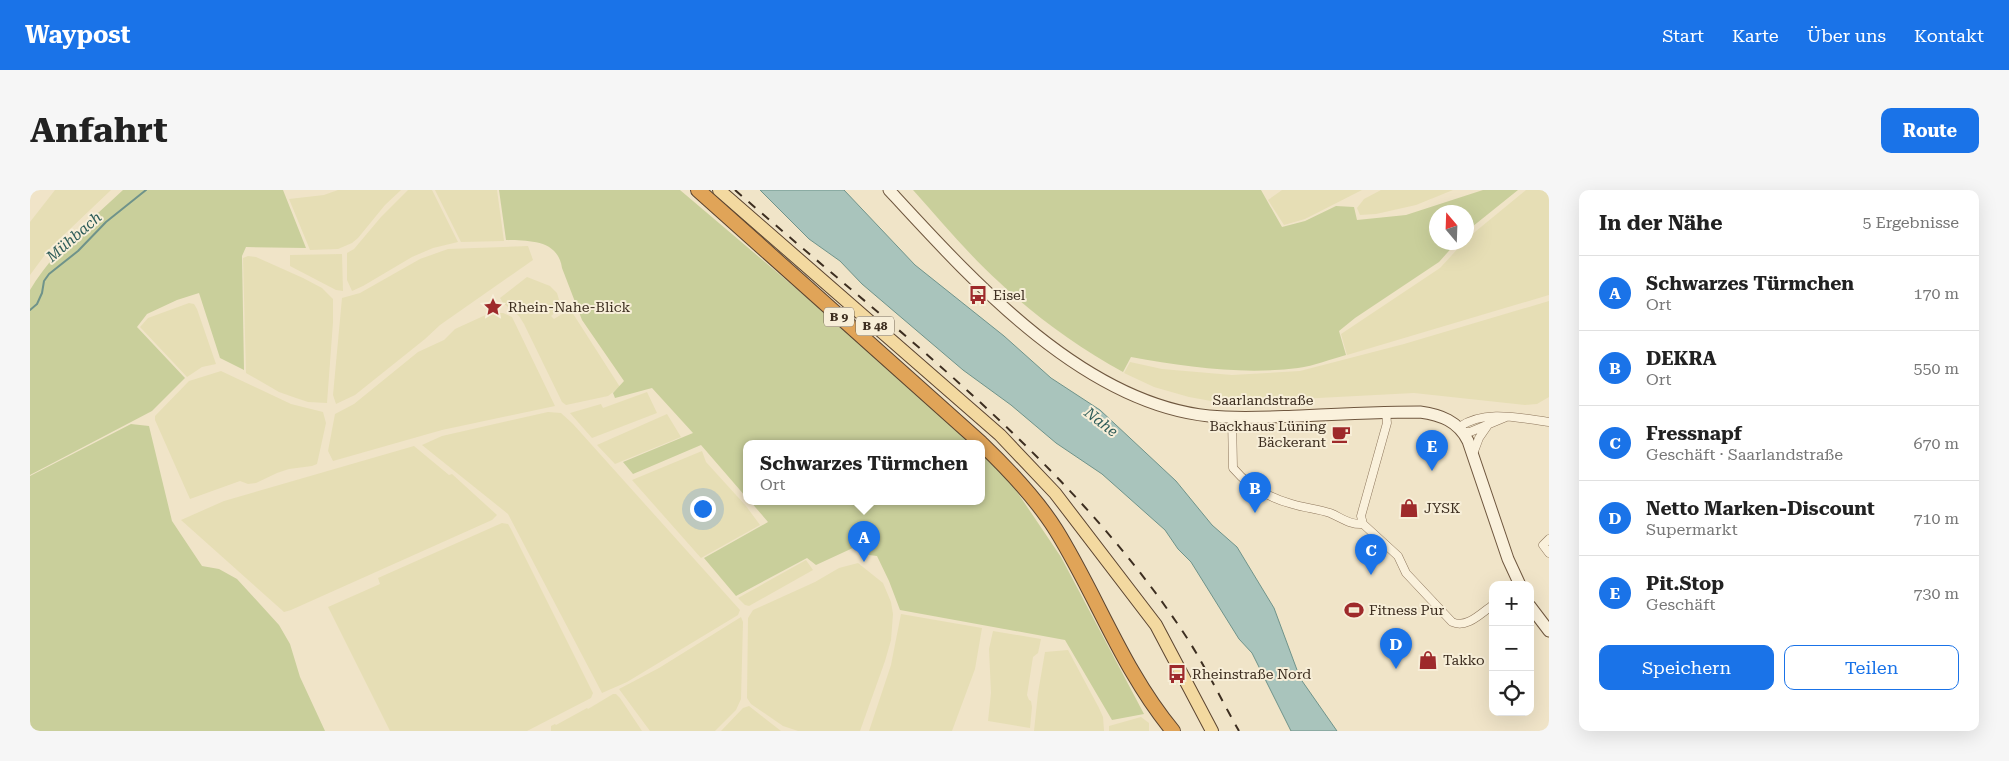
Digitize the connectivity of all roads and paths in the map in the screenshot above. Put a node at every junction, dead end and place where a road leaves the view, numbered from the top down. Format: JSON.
{"nodes":[{"id":1,"x":698,"y":190,"type":"edge"},
{"id":2,"x":718,"y":190,"type":"edge"},
{"id":3,"x":889,"y":190,"type":"edge"},
{"id":4,"x":1386,"y":412,"type":"junction"},
{"id":5,"x":1506,"y":417,"type":"junction"},
{"id":6,"x":1232,"y":418,"type":"junction"},
{"id":7,"x":1549,"y":422,"type":"edge"},
{"id":8,"x":1490,"y":424,"type":"junction"},
{"id":9,"x":1461,"y":430,"type":"junction"},
{"id":10,"x":977,"y":440,"type":"edge"},
{"id":11,"x":985,"y":448,"type":"edge"},
{"id":12,"x":1473,"y":454,"type":"junction"},
{"id":13,"x":1363,"y":524,"type":"junction"},
{"id":14,"x":1546,"y":542,"type":"edge"},
{"id":15,"x":1549,"y":553,"type":"edge"},
{"id":16,"x":1518,"y":581,"type":"edge"},
{"id":17,"x":1489,"y":607,"type":"edge"},
{"id":18,"x":1534,"y":611,"type":"edge"},
{"id":19,"x":1549,"y":631,"type":"edge"},
{"id":20,"x":1173,"y":731,"type":"edge"},
{"id":21,"x":1212,"y":731,"type":"edge"}],
"edges":[{"from":1,"to":10,"type":"highway","number":"B 9"},
{"from":2,"to":21,"type":"main road","number":"B 48"},
{"from":3,"to":6,"type":"main road","name":"Saarlandstraße"},
{"from":4,"to":6,"type":"main road","name":"Saarlandstraße"},
{"from":4,"to":9,"type":"main road","name":"Saarlandstraße"},
{"from":4,"to":13,"type":"street"},
{"from":5,"to":7,"type":"street"},
{"from":5,"to":8,"type":"street"},
{"from":5,"to":9,"type":"street"},
{"from":6,"to":13,"type":"street"},
{"from":8,"to":9,"type":"street"},
{"from":8,"to":12,"type":"street"},
{"from":9,"to":12,"type":"main road"},
{"from":11,"to":20,"type":"highway","number":"B 9"},
{"from":12,"to":16,"type":"main road"},
{"from":13,"to":17,"type":"street"},
{"from":14,"to":15,"type":"street"},
{"from":18,"to":19,"type":"main road"}]}
